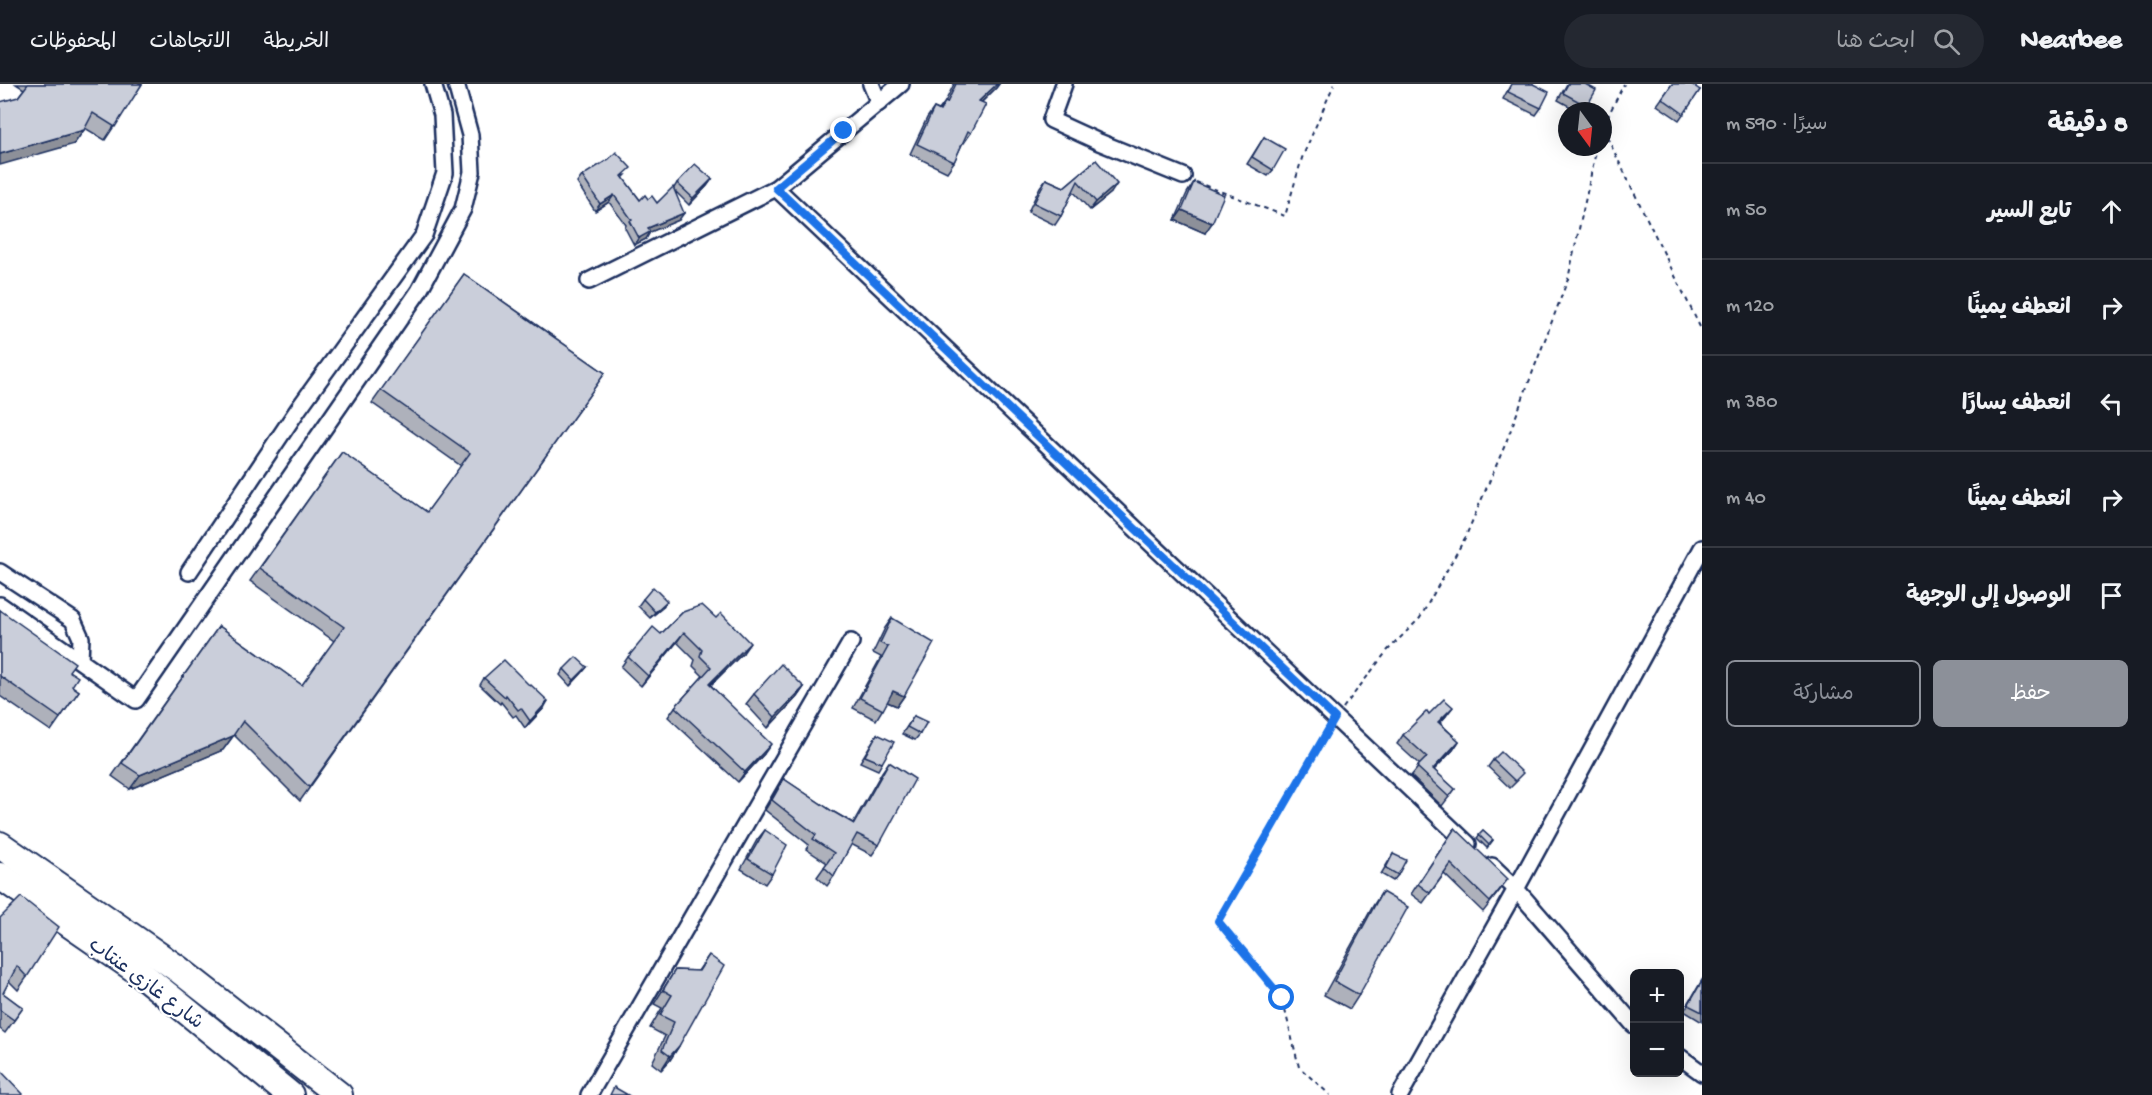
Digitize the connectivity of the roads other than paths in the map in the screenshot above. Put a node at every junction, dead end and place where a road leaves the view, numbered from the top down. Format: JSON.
{"nodes":[{"id":1,"x":433,"y":84,"type":"edge"},
{"id":2,"x":456,"y":84,"type":"edge"},
{"id":3,"x":871,"y":84,"type":"edge"},
{"id":4,"x":901,"y":84,"type":"edge"},
{"id":5,"x":1064,"y":84,"type":"edge"},
{"id":6,"x":879,"y":103,"type":"junction"},
{"id":7,"x":1183,"y":176,"type":"road end"},
{"id":8,"x":776,"y":188,"type":"junction"},
{"id":9,"x":589,"y":281,"type":"dead end"},
{"id":10,"x":1702,"y":548,"type":"edge"},
{"id":11,"x":0,"y":572,"type":"edge"},
{"id":12,"x":189,"y":572,"type":"dead end"},
{"id":13,"x":0,"y":605,"type":"edge"},
{"id":14,"x":851,"y":642,"type":"dead end"},
{"id":15,"x":80,"y":660,"type":"junction"},
{"id":16,"x":0,"y":845,"type":"edge"},
{"id":17,"x":3,"y":885,"type":"edge"},
{"id":18,"x":1516,"y":889,"type":"junction"},
{"id":19,"x":1633,"y":1023,"type":"edge"},
{"id":20,"x":1684,"y":1059,"type":"edge"},
{"id":21,"x":1701,"y":1069,"type":"edge"},
{"id":22,"x":290,"y":1095,"type":"edge"},
{"id":23,"x":339,"y":1095,"type":"edge"},
{"id":24,"x":589,"y":1095,"type":"edge"},
{"id":25,"x":1400,"y":1095,"type":"edge"}],
"edges":[{"from":1,"to":12,"type":"street"},
{"from":2,"to":15,"type":"street"},
{"from":3,"to":6,"type":"street"},
{"from":4,"to":6,"type":"street"},
{"from":5,"to":7,"type":"street"},
{"from":6,"to":8,"type":"street"},
{"from":8,"to":9,"type":"street"},
{"from":8,"to":18,"type":"street"},
{"from":10,"to":18,"type":"street"},
{"from":11,"to":15,"type":"street"},
{"from":13,"to":15,"type":"street"},
{"from":14,"to":24,"type":"street"},
{"from":16,"to":23,"type":"highway"},
{"from":17,"to":22,"type":"highway","name":"شارع غازي عنتاب"},
{"from":18,"to":19,"type":"street"},
{"from":18,"to":25,"type":"street"},
{"from":20,"to":21,"type":"street"}]}
